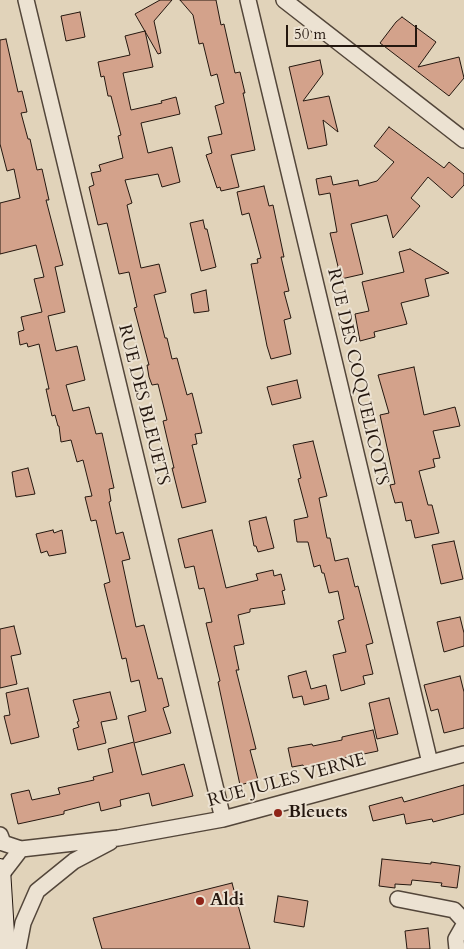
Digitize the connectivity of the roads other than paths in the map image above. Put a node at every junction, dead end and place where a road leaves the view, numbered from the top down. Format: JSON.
{"nodes":[{"id":1,"x":26,"y":0,"type":"edge"},
{"id":2,"x":248,"y":0,"type":"edge"},
{"id":3,"x":284,"y":0,"type":"edge"},
{"id":4,"x":464,"y":140,"type":"edge"},
{"id":5,"x":464,"y":754,"type":"edge"},
{"id":6,"x":430,"y":763,"type":"junction"},
{"id":7,"x":223,"y":819,"type":"junction"},
{"id":8,"x":0,"y":835,"type":"edge"},
{"id":9,"x":118,"y":838,"type":"junction"},
{"id":10,"x":21,"y":849,"type":"junction"},
{"id":11,"x":1,"y":872,"type":"edge"},
{"id":12,"x":398,"y":899,"type":"dead end"},
{"id":13,"x":464,"y":920,"type":"edge"},
{"id":14,"x":464,"y":925,"type":"edge"},
{"id":15,"x":5,"y":949,"type":"edge"},
{"id":16,"x":18,"y":949,"type":"edge"},
{"id":17,"x":457,"y":949,"type":"edge"}],
"edges":[{"from":1,"to":7,"type":"street","name":"RUE DES BLEUETS"},
{"from":2,"to":6,"type":"street","name":"RUE DES COQUELICOTS"},
{"from":3,"to":4,"type":"street"},
{"from":5,"to":6,"type":"street","name":"RUE JULES VERNE"},
{"from":6,"to":7,"type":"street","name":"RUE JULES VERNE"},
{"from":7,"to":9,"type":"street","name":"RUE JULES VERNE"},
{"from":8,"to":10,"type":"street"},
{"from":9,"to":10,"type":"street","name":"RUE JULES VERNE"},
{"from":9,"to":16,"type":"street","name":"RUE JULES VERNE"},
{"from":10,"to":11,"type":"street"},
{"from":11,"to":15,"type":"main road"},
{"from":12,"to":13,"type":"street"},
{"from":14,"to":17,"type":"street"}]}
